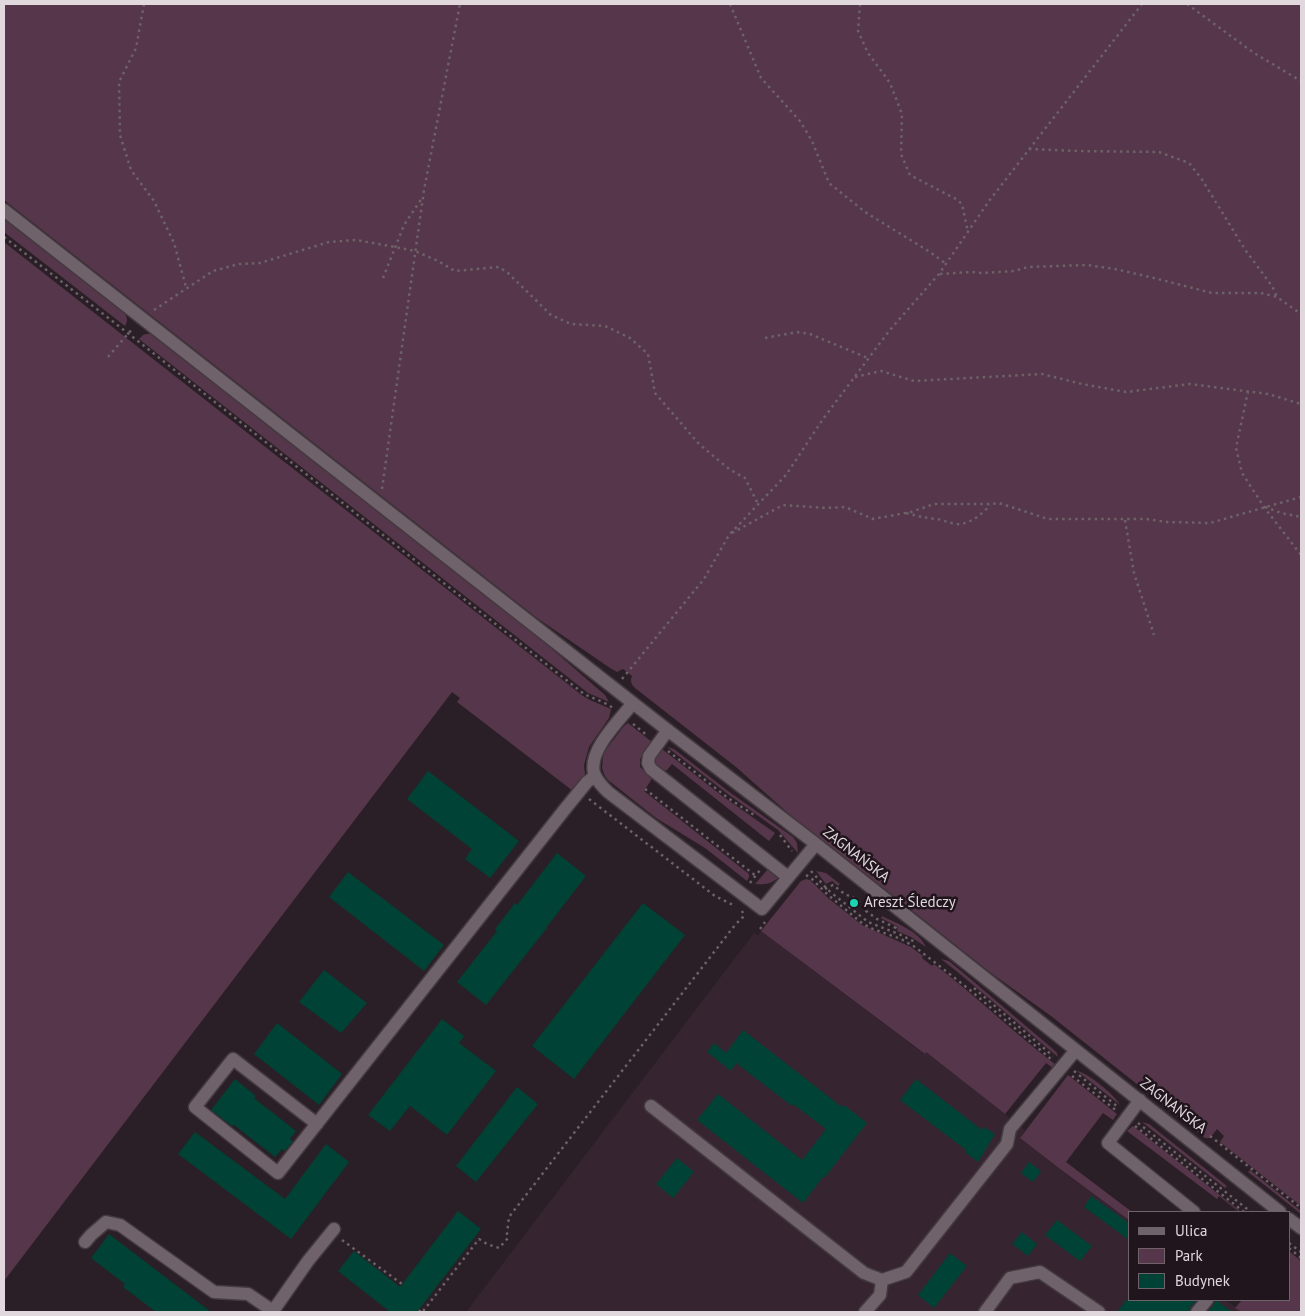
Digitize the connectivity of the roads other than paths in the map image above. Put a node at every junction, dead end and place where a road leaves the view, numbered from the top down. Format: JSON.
{"nodes":[{"id":1,"x":4,"y":210,"type":"edge"},
{"id":2,"x":633,"y":703,"type":"junction"},
{"id":3,"x":668,"y":730,"type":"junction"},
{"id":4,"x":595,"y":776,"type":"junction"},
{"id":5,"x":816,"y":844,"type":"junction"},
{"id":6,"x":788,"y":877,"type":"junction"},
{"id":7,"x":1076,"y":1050,"type":"junction"},
{"id":8,"x":1140,"y":1100,"type":"junction"},
{"id":9,"x":652,"y":1106,"type":"dead end"},
{"id":10,"x":317,"y":1124,"type":"junction"},
{"id":11,"x":1193,"y":1211,"type":"edge"},
{"id":12,"x":1277,"y":1211,"type":"edge"},
{"id":13,"x":1290,"y":1220,"type":"edge"},
{"id":14,"x":1301,"y":1228,"type":"edge"},
{"id":15,"x":337,"y":1233,"type":"road end"},
{"id":16,"x":85,"y":1242,"type":"dead end"},
{"id":17,"x":882,"y":1280,"type":"junction"},
{"id":18,"x":1205,"y":1301,"type":"edge"},
{"id":19,"x":274,"y":1312,"type":"edge"},
{"id":20,"x":865,"y":1312,"type":"edge"},
{"id":21,"x":985,"y":1312,"type":"edge"},
{"id":22,"x":1100,"y":1312,"type":"edge"},
{"id":23,"x":1197,"y":1312,"type":"edge"}],
"edges":[{"from":1,"to":2,"type":"street","name":"ZAGNAŃSKA"},
{"from":2,"to":3,"type":"street","name":"ZAGNAŃSKA"},
{"from":2,"to":4,"type":"street"},
{"from":3,"to":5,"type":"street","name":"ZAGNAŃSKA"},
{"from":3,"to":6,"type":"street"},
{"from":4,"to":6,"type":"street"},
{"from":4,"to":10,"type":"street"},
{"from":5,"to":6,"type":"street"},
{"from":5,"to":7,"type":"street","name":"ZAGNAŃSKA"},
{"from":7,"to":8,"type":"street","name":"ZAGNAŃSKA"},
{"from":7,"to":17,"type":"street"},
{"from":8,"to":11,"type":"street"},
{"from":8,"to":12,"type":"street","name":"ZAGNAŃSKA"},
{"from":9,"to":17,"type":"street"},
{"from":10,"to":10,"type":"street"},
{"from":13,"to":14,"type":"street"},
{"from":15,"to":19,"type":"street"},
{"from":16,"to":19,"type":"street"},
{"from":17,"to":20,"type":"street"},
{"from":18,"to":23,"type":"street"},
{"from":21,"to":22,"type":"street"}]}
